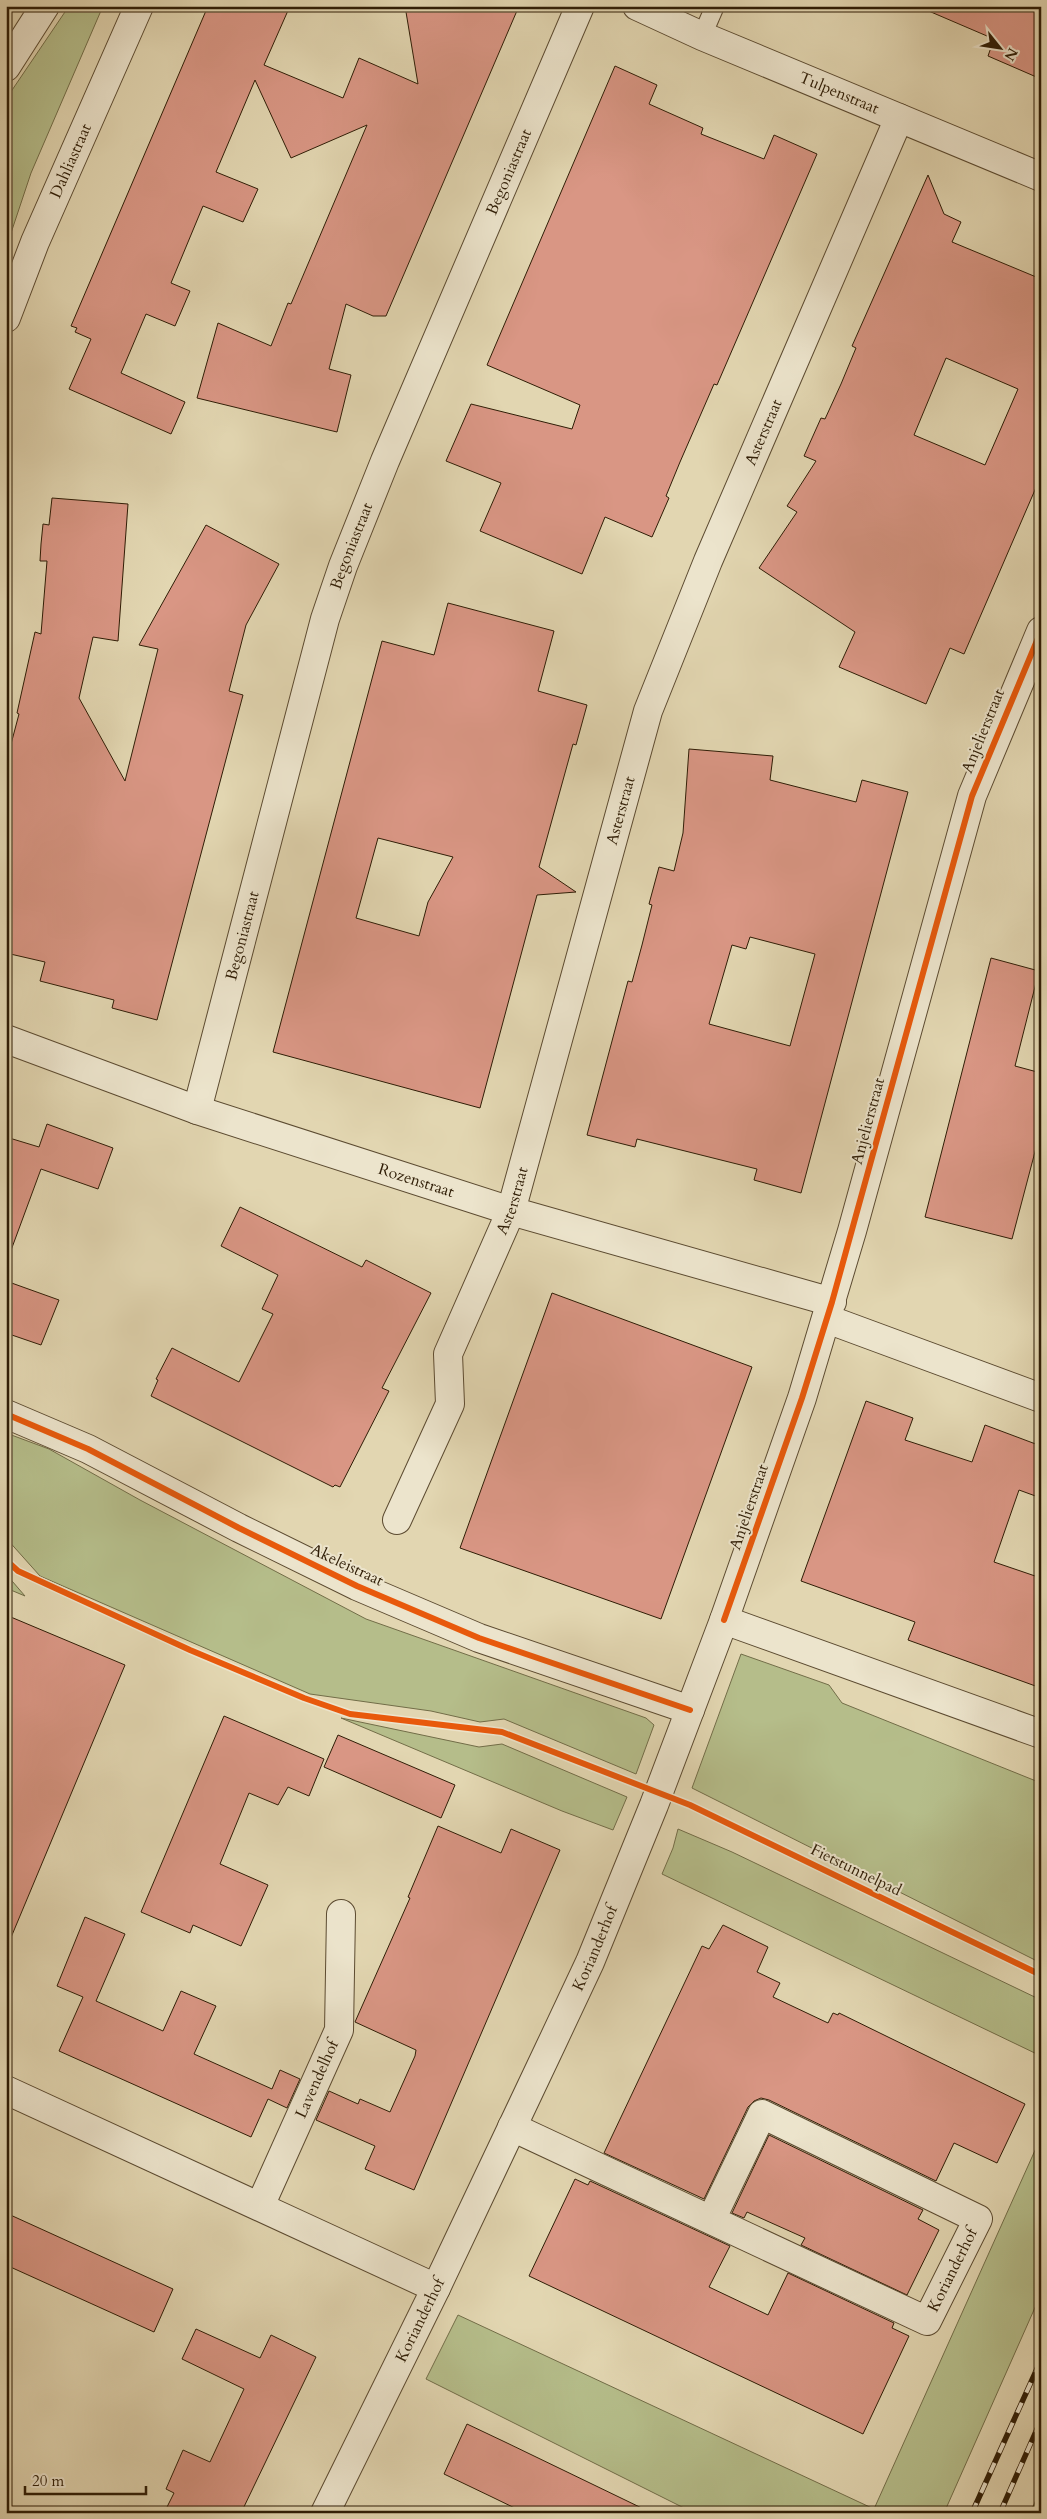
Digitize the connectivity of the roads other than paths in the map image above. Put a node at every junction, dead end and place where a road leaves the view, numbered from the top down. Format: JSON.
{"nodes":[{"id":1,"x":45,"y":6,"type":"edge"},
{"id":2,"x":139,"y":6,"type":"edge"},
{"id":3,"x":580,"y":6,"type":"edge"},
{"id":4,"x":637,"y":6,"type":"edge"},
{"id":5,"x":715,"y":6,"type":"edge"},
{"id":6,"x":702,"y":36,"type":"junction"},
{"id":7,"x":6,"y":67,"type":"edge"},
{"id":8,"x":899,"y":118,"type":"junction"},
{"id":9,"x":1041,"y":177,"type":"edge"},
{"id":10,"x":6,"y":318,"type":"edge"},
{"id":11,"x":1041,"y":631,"type":"edge"},
{"id":12,"x":6,"y":1039,"type":"edge"},
{"id":13,"x":197,"y":1110,"type":"junction"},
{"id":14,"x":512,"y":1211,"type":"junction"},
{"id":15,"x":829,"y":1310,"type":"junction"},
{"id":16,"x":1041,"y":1398,"type":"edge"},
{"id":17,"x":6,"y":1414,"type":"edge"},
{"id":18,"x":397,"y":1520,"type":"dead end"},
{"id":19,"x":724,"y":1620,"type":"junction"},
{"id":20,"x":690,"y":1710,"type":"junction"},
{"id":21,"x":1041,"y":1734,"type":"edge"},
{"id":22,"x":658,"y":1794,"type":"joint"},
{"id":23,"x":341,"y":1914,"type":"dead end"},
{"id":24,"x":6,"y":2090,"type":"edge"},
{"id":25,"x":512,"y":2127,"type":"junction"},
{"id":26,"x":260,"y":2206,"type":"junction"},
{"id":27,"x":712,"y":2220,"type":"junction"},
{"id":28,"x":436,"y":2288,"type":"junction"},
{"id":29,"x":325,"y":2513,"type":"edge"}],
"edges":[{"from":1,"to":7,"type":"street"},
{"from":2,"to":10,"type":"street","name":"Dahliastraat"},
{"from":3,"to":13,"type":"street","name":"Begoniastraat"},
{"from":4,"to":6,"type":"street","name":"Tulpenstraat"},
{"from":5,"to":6,"type":"lane"},
{"from":6,"to":8,"type":"street","name":"Tulpenstraat"},
{"from":8,"to":9,"type":"street","name":"Tulpenstraat"},
{"from":8,"to":14,"type":"street","name":"Asterstraat"},
{"from":11,"to":15,"type":"street","name":"Anjelierstraat"},
{"from":12,"to":13,"type":"street","name":"Rozenstraat"},
{"from":13,"to":14,"type":"street","name":"Rozenstraat"},
{"from":14,"to":15,"type":"street","name":"Rozenstraat"},
{"from":14,"to":18,"type":"street","name":"Asterstraat"},
{"from":15,"to":16,"type":"street"},
{"from":15,"to":19,"type":"street","name":"Anjelierstraat"},
{"from":17,"to":20,"type":"street","name":"Akeleistraat"},
{"from":19,"to":20,"type":"street","name":"Anjelierstraat"},
{"from":19,"to":21,"type":"street"},
{"from":20,"to":22,"type":"street","name":"Anjelierstraat"},
{"from":22,"to":25,"type":"street","name":"Korianderhof"},
{"from":23,"to":26,"type":"street","name":"Lavendelhof"},
{"from":24,"to":26,"type":"street"},
{"from":25,"to":27,"type":"street","name":"Korianderhof"},
{"from":25,"to":28,"type":"street","name":"Korianderhof"},
{"from":26,"to":28,"type":"street"},
{"from":27,"to":27,"type":"street","name":"Korianderhof"},
{"from":28,"to":29,"type":"street","name":"Korianderhof"}]}
